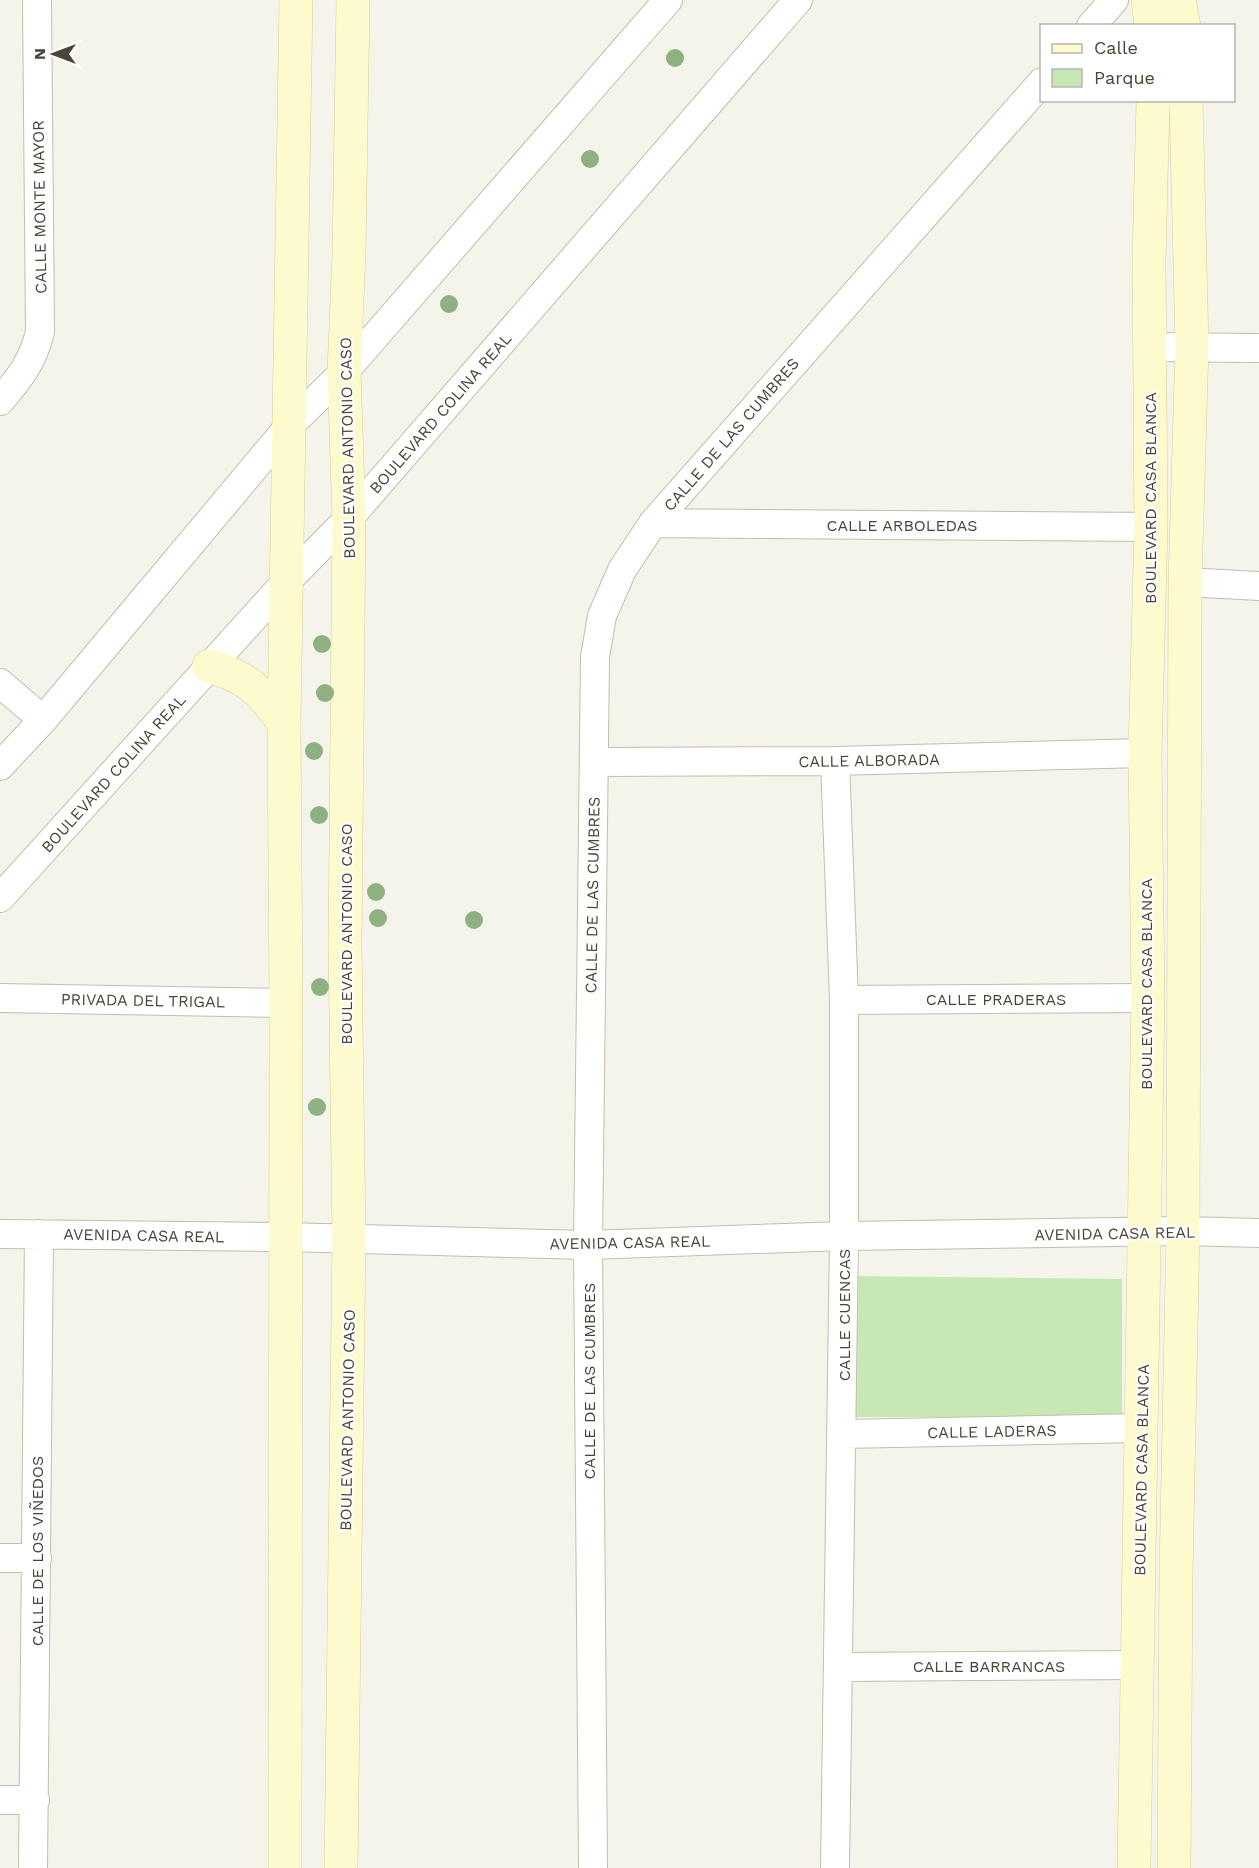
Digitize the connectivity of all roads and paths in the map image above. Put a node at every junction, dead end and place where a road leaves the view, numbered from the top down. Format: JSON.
{"nodes":[{"id":1,"x":37,"y":0,"type":"edge"},
{"id":2,"x":296,"y":0,"type":"edge"},
{"id":3,"x":352,"y":0,"type":"edge"},
{"id":4,"x":668,"y":0,"type":"edge"},
{"id":5,"x":798,"y":0,"type":"edge"},
{"id":6,"x":1114,"y":0,"type":"edge"},
{"id":7,"x":1148,"y":0,"type":"edge"},
{"id":8,"x":1179,"y":0,"type":"edge"},
{"id":9,"x":1093,"y":24,"type":"edge"},
{"id":10,"x":1151,"y":24,"type":"edge"},
{"id":11,"x":1184,"y":24,"type":"edge"},
{"id":12,"x":1040,"y":83,"type":"edge"},
{"id":13,"x":1153,"y":102,"type":"edge"},
{"id":14,"x":1186,"y":102,"type":"edge"},
{"id":15,"x":1150,"y":347,"type":"junction"},
{"id":16,"x":1192,"y":347,"type":"junction"},
{"id":17,"x":1259,"y":348,"type":"edge"},
{"id":18,"x":345,"y":372,"type":"junction"},
{"id":19,"x":0,"y":401,"type":"edge"},
{"id":20,"x":290,"y":425,"type":"junction"},
{"id":21,"x":349,"y":518,"type":"junction"},
{"id":22,"x":653,"y":523,"type":"junction"},
{"id":23,"x":1151,"y":527,"type":"junction"},
{"id":24,"x":286,"y":582,"type":"junction"},
{"id":25,"x":1185,"y":582,"type":"junction"},
{"id":26,"x":1259,"y":586,"type":"edge"},
{"id":27,"x":209,"y":666,"type":"junction"},
{"id":28,"x":0,"y":683,"type":"edge"},
{"id":29,"x":43,"y":720,"type":"junction"},
{"id":30,"x":284,"y":724,"type":"junction"},
{"id":31,"x":1145,"y":753,"type":"junction"},
{"id":32,"x":835,"y":761,"type":"junction"},
{"id":33,"x":594,"y":762,"type":"junction"},
{"id":34,"x":0,"y":766,"type":"edge"},
{"id":35,"x":0,"y":898,"type":"edge"},
{"id":36,"x":0,"y":998,"type":"edge"},
{"id":37,"x":1148,"y":998,"type":"junction"},
{"id":38,"x":844,"y":1000,"type":"junction"},
{"id":39,"x":286,"y":1003,"type":"junction"},
{"id":40,"x":1183,"y":1231,"type":"junction"},
{"id":41,"x":1144,"y":1232,"type":"junction"},
{"id":42,"x":1259,"y":1233,"type":"edge"},
{"id":43,"x":0,"y":1234,"type":"edge"},
{"id":44,"x":39,"y":1234,"type":"junction"},
{"id":45,"x":844,"y":1236,"type":"junction"},
{"id":46,"x":285,"y":1237,"type":"junction"},
{"id":47,"x":349,"y":1238,"type":"junction"},
{"id":48,"x":588,"y":1245,"type":"junction"},
{"id":49,"x":1141,"y":1428,"type":"junction"},
{"id":50,"x":843,"y":1434,"type":"junction"},
{"id":51,"x":0,"y":1558,"type":"edge"},
{"id":52,"x":37,"y":1558,"type":"junction"},
{"id":53,"x":1138,"y":1665,"type":"junction"},
{"id":54,"x":839,"y":1667,"type":"junction"},
{"id":55,"x":0,"y":1800,"type":"edge"},
{"id":56,"x":35,"y":1800,"type":"junction"},
{"id":57,"x":33,"y":1868,"type":"edge"},
{"id":58,"x":285,"y":1868,"type":"edge"},
{"id":59,"x":341,"y":1868,"type":"edge"},
{"id":60,"x":593,"y":1868,"type":"edge"},
{"id":61,"x":835,"y":1868,"type":"edge"},
{"id":62,"x":1134,"y":1868,"type":"edge"},
{"id":63,"x":1174,"y":1868,"type":"edge"}],
"edges":[{"from":1,"to":19,"type":"street","name":"CALLE MONTE MAYOR"},
{"from":2,"to":20,"type":"main road"},
{"from":3,"to":18,"type":"main road","name":"BOULEVARD ANTONIO CASO"},
{"from":4,"to":18,"type":"street"},
{"from":5,"to":21,"type":"street","name":"BOULEVARD COLINA REAL"},
{"from":6,"to":9,"type":"street"},
{"from":7,"to":10,"type":"main road"},
{"from":8,"to":11,"type":"main road"},
{"from":12,"to":22,"type":"street","name":"CALLE DE LAS CUMBRES"},
{"from":13,"to":15,"type":"main road","name":"BOULEVARD CASA BLANCA"},
{"from":14,"to":16,"type":"main road"},
{"from":15,"to":16,"type":"street"},
{"from":15,"to":23,"type":"main road","name":"BOULEVARD CASA BLANCA"},
{"from":16,"to":17,"type":"street"},
{"from":16,"to":25,"type":"main road"},
{"from":18,"to":20,"type":"street"},
{"from":18,"to":21,"type":"main road","name":"BOULEVARD ANTONIO CASO"},
{"from":20,"to":24,"type":"main road"},
{"from":20,"to":29,"type":"street"},
{"from":21,"to":24,"type":"street","name":"BOULEVARD COLINA REAL"},
{"from":21,"to":47,"type":"main road","name":"BOULEVARD ANTONIO CASO"},
{"from":22,"to":23,"type":"street","name":"CALLE ARBOLEDAS"},
{"from":22,"to":33,"type":"street","name":"CALLE DE LAS CUMBRES"},
{"from":23,"to":31,"type":"main road","name":"BOULEVARD CASA BLANCA"},
{"from":24,"to":27,"type":"street","name":"BOULEVARD COLINA REAL"},
{"from":24,"to":30,"type":"main road"},
{"from":25,"to":26,"type":"street"},
{"from":25,"to":40,"type":"main road"},
{"from":27,"to":30,"type":"main road"},
{"from":27,"to":35,"type":"street","name":"BOULEVARD COLINA REAL"},
{"from":28,"to":29,"type":"street"},
{"from":29,"to":34,"type":"street"},
{"from":30,"to":39,"type":"main road"},
{"from":31,"to":32,"type":"street","name":"CALLE ALBORADA"},
{"from":31,"to":37,"type":"main road","name":"BOULEVARD CASA BLANCA"},
{"from":32,"to":33,"type":"street","name":"CALLE ALBORADA"},
{"from":32,"to":38,"type":"street","name":"CALLE CUENCAS"},
{"from":33,"to":48,"type":"street","name":"CALLE DE LAS CUMBRES"},
{"from":36,"to":39,"type":"street","name":"PRIVADA DEL TRIGAL"},
{"from":37,"to":38,"type":"street","name":"CALLE PRADERAS"},
{"from":37,"to":41,"type":"main road","name":"BOULEVARD CASA BLANCA"},
{"from":38,"to":45,"type":"street","name":"CALLE CUENCAS"},
{"from":39,"to":46,"type":"main road"},
{"from":40,"to":41,"type":"street","name":"AVENIDA CASA REAL"},
{"from":40,"to":42,"type":"street","name":"AVENIDA CASA REAL"},
{"from":40,"to":63,"type":"main road"},
{"from":41,"to":45,"type":"street","name":"AVENIDA CASA REAL"},
{"from":41,"to":49,"type":"main road","name":"BOULEVARD CASA BLANCA"},
{"from":43,"to":44,"type":"street","name":"AVENIDA CASA REAL"},
{"from":44,"to":46,"type":"street","name":"AVENIDA CASA REAL"},
{"from":44,"to":52,"type":"street","name":"CALLE DE LOS VIÑEDOS"},
{"from":45,"to":48,"type":"street","name":"AVENIDA CASA REAL"},
{"from":45,"to":50,"type":"street","name":"CALLE CUENCAS"},
{"from":46,"to":47,"type":"street","name":"AVENIDA CASA REAL"},
{"from":46,"to":58,"type":"main road"},
{"from":47,"to":48,"type":"street","name":"AVENIDA CASA REAL"},
{"from":47,"to":59,"type":"main road","name":"BOULEVARD ANTONIO CASO"},
{"from":48,"to":60,"type":"street","name":"CALLE DE LAS CUMBRES"},
{"from":49,"to":50,"type":"street","name":"CALLE LADERAS"},
{"from":49,"to":53,"type":"main road","name":"BOULEVARD CASA BLANCA"},
{"from":50,"to":54,"type":"street","name":"CALLE CUENCAS"},
{"from":51,"to":52,"type":"street"},
{"from":52,"to":56,"type":"street","name":"CALLE DE LOS VIÑEDOS"},
{"from":53,"to":54,"type":"street","name":"CALLE BARRANCAS"},
{"from":53,"to":62,"type":"main road","name":"BOULEVARD CASA BLANCA"},
{"from":54,"to":61,"type":"street","name":"CALLE CUENCAS"},
{"from":55,"to":56,"type":"street"},
{"from":56,"to":57,"type":"street","name":"CALLE DE LOS VIÑEDOS"}]}
